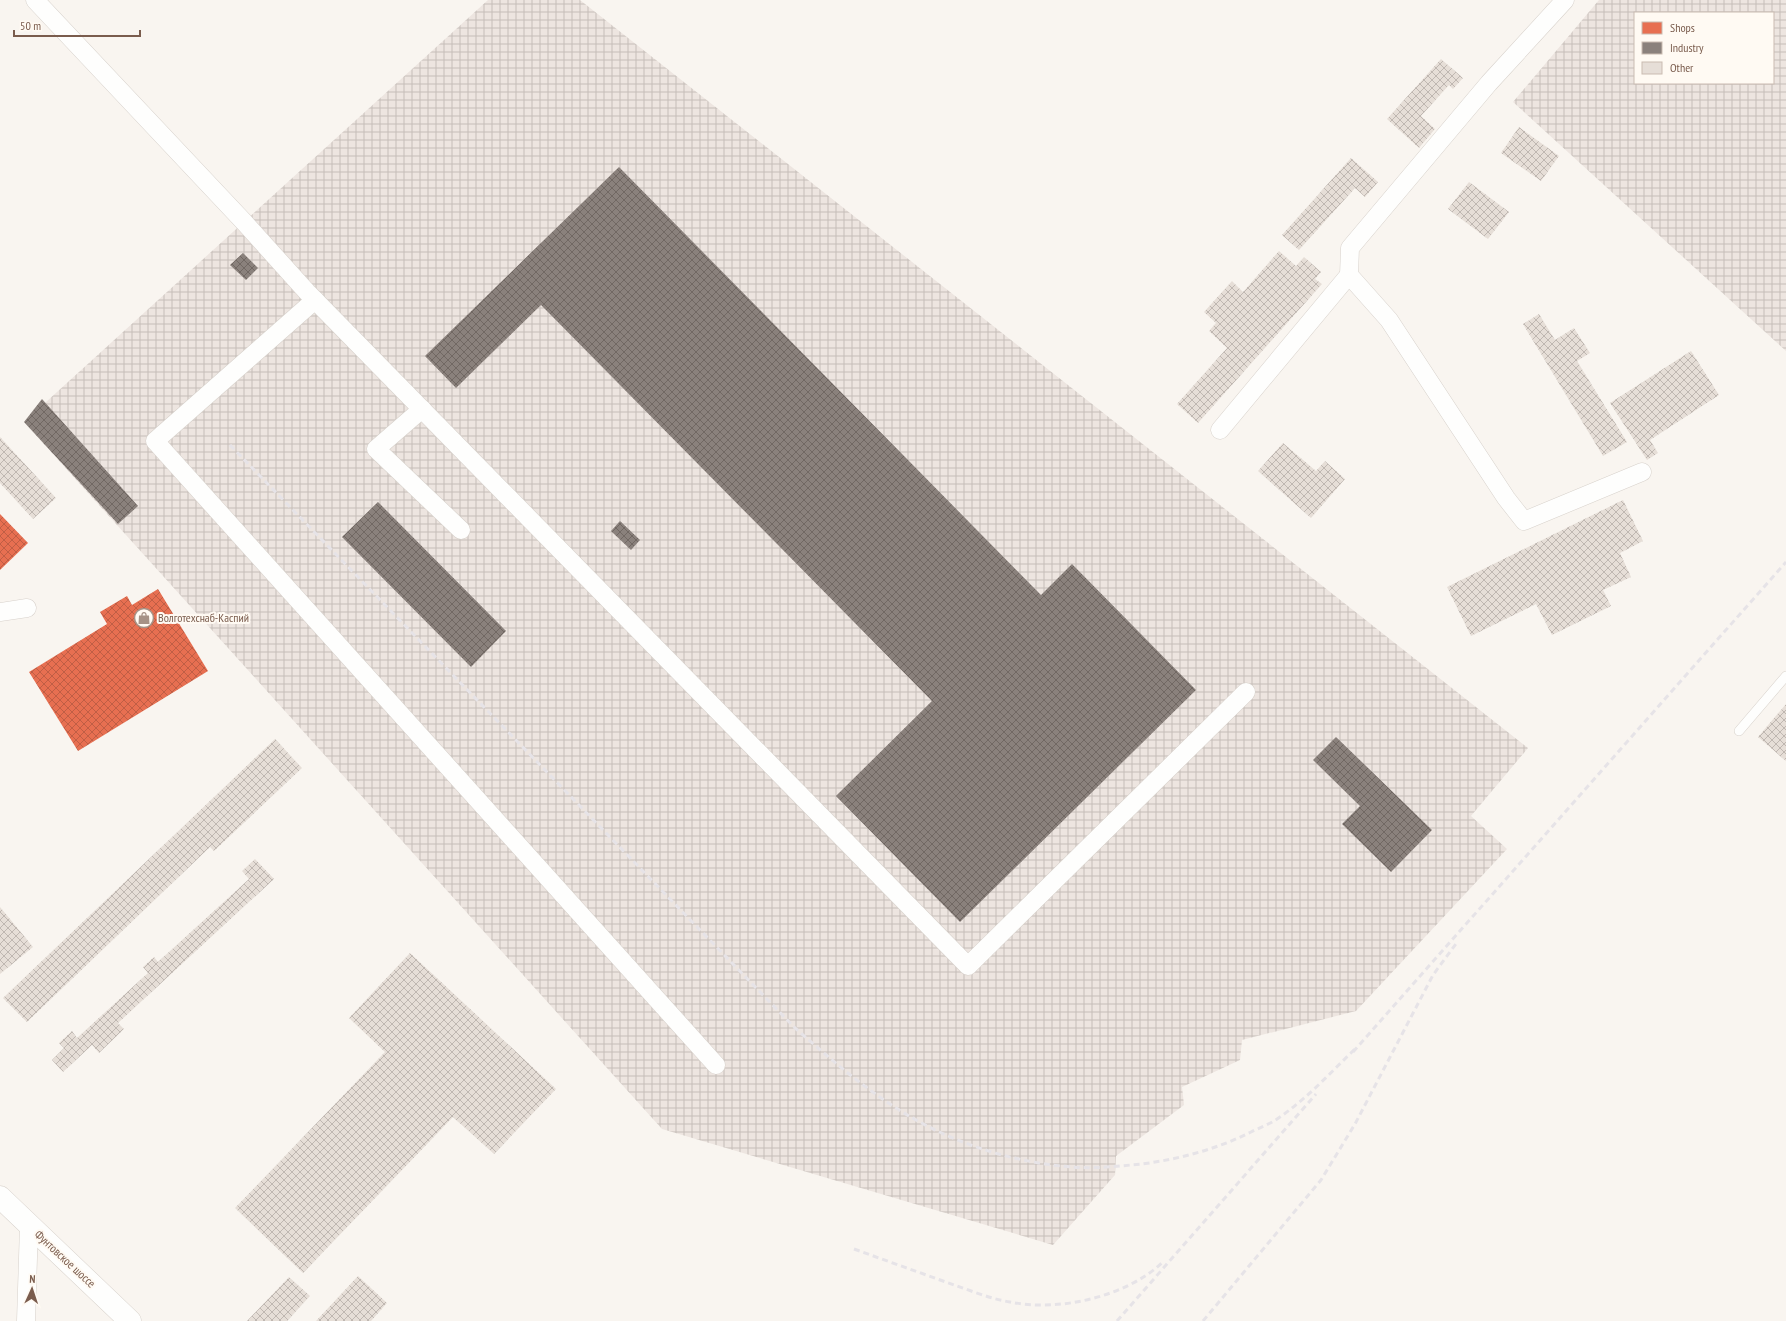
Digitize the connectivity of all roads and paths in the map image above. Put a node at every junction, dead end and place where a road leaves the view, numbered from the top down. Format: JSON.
{"nodes":[{"id":1,"x":35,"y":0,"type":"edge"},
{"id":2,"x":1565,"y":0,"type":"edge"},
{"id":3,"x":1349,"y":275,"type":"junction"},
{"id":4,"x":315,"y":300,"type":"junction"},
{"id":5,"x":422,"y":409,"type":"junction"},
{"id":6,"x":1220,"y":430,"type":"dead end"},
{"id":7,"x":1642,"y":472,"type":"dead end"},
{"id":8,"x":461,"y":530,"type":"dead end"},
{"id":9,"x":27,"y":608,"type":"dead end"},
{"id":10,"x":0,"y":612,"type":"edge"},
{"id":11,"x":1786,"y":676,"type":"edge"},
{"id":12,"x":1246,"y":692,"type":"dead end"},
{"id":13,"x":1739,"y":731,"type":"dead end"},
{"id":14,"x":716,"y":1065,"type":"dead end"},
{"id":15,"x":0,"y":1197,"type":"edge"},
{"id":16,"x":29,"y":1226,"type":"junction"},
{"id":17,"x":26,"y":1321,"type":"edge"},
{"id":18,"x":130,"y":1321,"type":"edge"}],
"edges":[{"from":1,"to":4,"type":"street"},
{"from":2,"to":3,"type":"street"},
{"from":3,"to":6,"type":"street"},
{"from":3,"to":7,"type":"street"},
{"from":4,"to":5,"type":"street"},
{"from":4,"to":14,"type":"street"},
{"from":5,"to":8,"type":"street"},
{"from":5,"to":12,"type":"street"},
{"from":9,"to":10,"type":"street"},
{"from":11,"to":13,"type":"lane"},
{"from":15,"to":16,"type":"street","name":"Фунтовское шоссе"},
{"from":16,"to":17,"type":"street"},
{"from":16,"to":18,"type":"street","name":"Фунтовское шоссе"}]}
